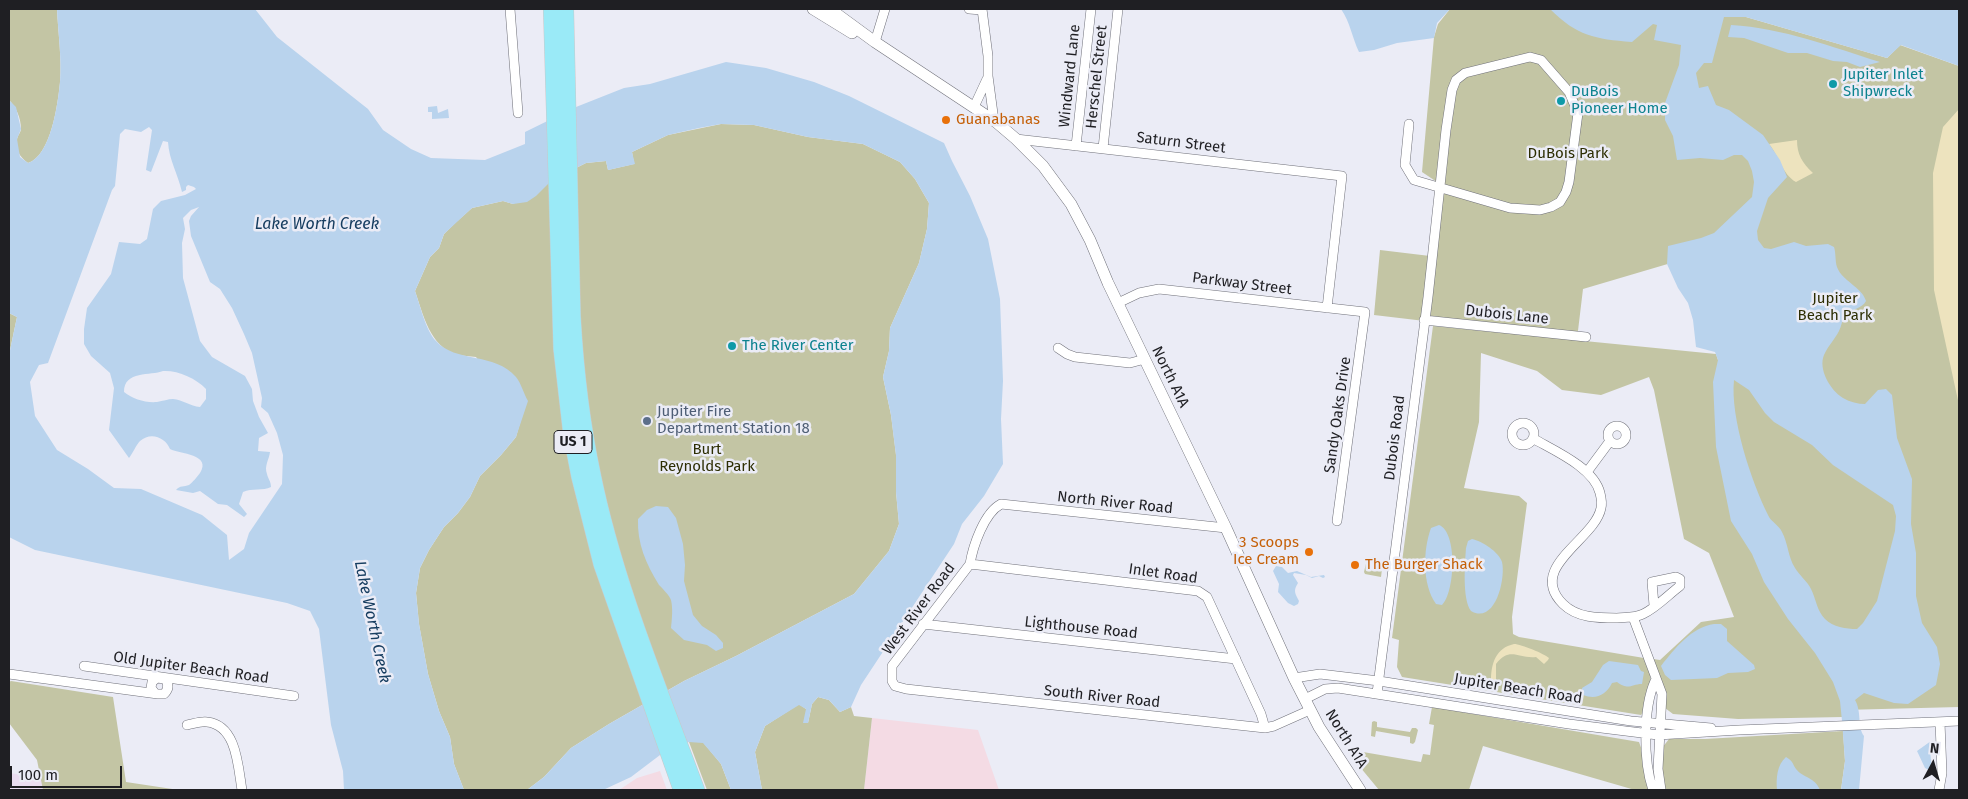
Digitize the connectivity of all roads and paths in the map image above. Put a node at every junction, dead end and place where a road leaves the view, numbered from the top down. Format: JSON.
{"nodes":[{"id":1,"x":510,"y":9,"type":"edge"},
{"id":2,"x":552,"y":9,"type":"edge"},
{"id":3,"x":566,"y":9,"type":"edge"},
{"id":4,"x":813,"y":9,"type":"edge"},
{"id":5,"x":830,"y":9,"type":"edge"},
{"id":6,"x":885,"y":9,"type":"edge"},
{"id":7,"x":970,"y":9,"type":"edge"},
{"id":8,"x":1091,"y":9,"type":"edge"},
{"id":9,"x":1118,"y":9,"type":"edge"},
{"id":10,"x":982,"y":10,"type":"edge"},
{"id":11,"x":875,"y":42,"type":"junction"},
{"id":12,"x":988,"y":76,"type":"junction"},
{"id":13,"x":974,"y":106,"type":"junction"},
{"id":14,"x":518,"y":113,"type":"dead end"},
{"id":15,"x":994,"y":121,"type":"junction"},
{"id":16,"x":1409,"y":124,"type":"dead end"},
{"id":17,"x":1016,"y":139,"type":"junction"},
{"id":18,"x":1076,"y":146,"type":"junction"},
{"id":19,"x":1103,"y":148,"type":"junction"},
{"id":20,"x":1440,"y":186,"type":"junction"},
{"id":21,"x":1118,"y":303,"type":"junction"},
{"id":22,"x":1327,"y":308,"type":"junction"},
{"id":23,"x":1365,"y":312,"type":"joint"},
{"id":24,"x":1424,"y":320,"type":"junction"},
{"id":25,"x":1586,"y":337,"type":"dead end"},
{"id":26,"x":1058,"y":348,"type":"dead end"},
{"id":27,"x":1144,"y":359,"type":"junction"},
{"id":28,"x":1534,"y":439,"type":"dead end"},
{"id":29,"x":1610,"y":441,"type":"dead end"},
{"id":30,"x":1587,"y":472,"type":"junction"},
{"id":31,"x":1000,"y":504,"type":"joint"},
{"id":32,"x":1337,"y":522,"type":"dead end"},
{"id":33,"x":1226,"y":528,"type":"junction"},
{"id":34,"x":970,"y":564,"type":"junction"},
{"id":35,"x":1654,"y":605,"type":"dead end"},
{"id":36,"x":1633,"y":617,"type":"junction"},
{"id":37,"x":923,"y":624,"type":"junction"},
{"id":38,"x":1236,"y":659,"type":"junction"},
{"id":39,"x":84,"y":666,"type":"dead end"},
{"id":40,"x":9,"y":674,"type":"edge"},
{"id":41,"x":160,"y":677,"type":"junction"},
{"id":42,"x":1294,"y":678,"type":"junction"},
{"id":43,"x":892,"y":680,"type":"joint"},
{"id":44,"x":1655,"y":680,"type":"junction"},
{"id":45,"x":1379,"y":681,"type":"junction"},
{"id":46,"x":650,"y":684,"type":"junction"},
{"id":47,"x":155,"y":693,"type":"junction"},
{"id":48,"x":1377,"y":693,"type":"junction"},
{"id":49,"x":294,"y":696,"type":"dead end"},
{"id":50,"x":1305,"y":699,"type":"junction"},
{"id":51,"x":1310,"y":710,"type":"junction"},
{"id":52,"x":1959,"y":721,"type":"edge"},
{"id":53,"x":1940,"y":722,"type":"junction"},
{"id":54,"x":1647,"y":723,"type":"junction"},
{"id":55,"x":1659,"y":724,"type":"junction"},
{"id":56,"x":187,"y":725,"type":"dead end"},
{"id":57,"x":1264,"y":728,"type":"junction"},
{"id":58,"x":1739,"y":730,"type":"junction"},
{"id":59,"x":1646,"y":734,"type":"junction"},
{"id":60,"x":1658,"y":735,"type":"junction"},
{"id":61,"x":677,"y":756,"type":"junction"},
{"id":62,"x":242,"y":790,"type":"edge"},
{"id":63,"x":681,"y":790,"type":"edge"},
{"id":64,"x":697,"y":790,"type":"edge"},
{"id":65,"x":1360,"y":790,"type":"edge"},
{"id":66,"x":1653,"y":790,"type":"edge"},
{"id":67,"x":1662,"y":790,"type":"edge"},
{"id":68,"x":1939,"y":790,"type":"edge"}],
"edges":[{"from":1,"to":14,"type":"street"},
{"from":2,"to":46,"type":"main road","number":"US 1"},
{"from":3,"to":46,"type":"main road","number":"US 1"},
{"from":4,"to":11,"type":"street","name":"North A1A"},
{"from":5,"to":11,"type":"street","name":"North A1A"},
{"from":6,"to":11,"type":"street"},
{"from":7,"to":10,"type":"street"},
{"from":8,"to":18,"type":"street","name":"Windward Lane"},
{"from":9,"to":19,"type":"street","name":"Herschel Street"},
{"from":10,"to":12,"type":"street"},
{"from":11,"to":13,"type":"street","name":"North A1A"},
{"from":12,"to":13,"type":"street"},
{"from":12,"to":15,"type":"street"},
{"from":13,"to":15,"type":"street","name":"North A1A"},
{"from":15,"to":17,"type":"street","name":"North A1A"},
{"from":16,"to":20,"type":"street"},
{"from":17,"to":18,"type":"street","name":"Saturn Street"},
{"from":17,"to":21,"type":"street","name":"North A1A"},
{"from":18,"to":19,"type":"street","name":"Saturn Street"},
{"from":19,"to":22,"type":"street","name":"Saturn Street"},
{"from":20,"to":20,"type":"street","name":"Dubois Road"},
{"from":20,"to":24,"type":"street","name":"Dubois Road"},
{"from":21,"to":22,"type":"street","name":"Parkway Street"},
{"from":21,"to":27,"type":"street","name":"North A1A"},
{"from":22,"to":23,"type":"street","name":"Parkway Street"},
{"from":23,"to":32,"type":"street","name":"Sandy Oaks Drive"},
{"from":24,"to":25,"type":"street","name":"Dubois Lane"},
{"from":24,"to":45,"type":"street","name":"Dubois Road"},
{"from":26,"to":27,"type":"street"},
{"from":27,"to":33,"type":"street","name":"North A1A"},
{"from":28,"to":30,"type":"street"},
{"from":29,"to":30,"type":"street"},
{"from":30,"to":36,"type":"street"},
{"from":31,"to":33,"type":"street","name":"North River Road"},
{"from":31,"to":34,"type":"street","name":"West River Road"},
{"from":33,"to":42,"type":"street","name":"North A1A"},
{"from":34,"to":37,"type":"street","name":"West River Road"},
{"from":34,"to":38,"type":"street","name":"Inlet Road"},
{"from":35,"to":36,"type":"street"},
{"from":36,"to":44,"type":"street"},
{"from":37,"to":38,"type":"street","name":"Lighthouse Road"},
{"from":37,"to":43,"type":"street","name":"West River Road"},
{"from":38,"to":57,"type":"street","name":"Inlet Road"},
{"from":39,"to":41,"type":"street","name":"Old Jupiter Beach Road"},
{"from":40,"to":47,"type":"street","name":"Old Jupiter Beach Road"},
{"from":41,"to":47,"type":"street"},
{"from":41,"to":47,"type":"street"},
{"from":41,"to":49,"type":"street","name":"Old Jupiter Beach Road"},
{"from":42,"to":45,"type":"street","name":"Jupiter Beach Road"},
{"from":42,"to":50,"type":"street","name":"North A1A"},
{"from":43,"to":57,"type":"street","name":"South River Road"},
{"from":44,"to":54,"type":"street"},
{"from":44,"to":55,"type":"street"},
{"from":45,"to":48,"type":"street","name":"Dubois Road"},
{"from":45,"to":54,"type":"street","name":"Jupiter Beach Road"},
{"from":46,"to":61,"type":"main road","number":"US 1"},
{"from":48,"to":50,"type":"street","name":"Jupiter Beach Road"},
{"from":48,"to":59,"type":"street","name":"Jupiter Beach Road"},
{"from":50,"to":51,"type":"street","name":"North A1A"},
{"from":51,"to":57,"type":"street","name":"South River Road"},
{"from":51,"to":65,"type":"street","name":"North A1A"},
{"from":52,"to":53,"type":"street","name":"Jupiter Beach Road"},
{"from":53,"to":58,"type":"street","name":"Jupiter Beach Road"},
{"from":53,"to":68,"type":"street"},
{"from":54,"to":55,"type":"street","name":"Jupiter Beach Road"},
{"from":54,"to":59,"type":"street"},
{"from":55,"to":58,"type":"street","name":"Jupiter Beach Road"},
{"from":55,"to":60,"type":"street"},
{"from":56,"to":62,"type":"street"},
{"from":58,"to":60,"type":"street","name":"Jupiter Beach Road"},
{"from":59,"to":60,"type":"street","name":"Jupiter Beach Road"},
{"from":59,"to":66,"type":"street"},
{"from":60,"to":67,"type":"street"},
{"from":61,"to":63,"type":"main road","number":"US 1"},
{"from":61,"to":64,"type":"main road","number":"US 1"}]}
